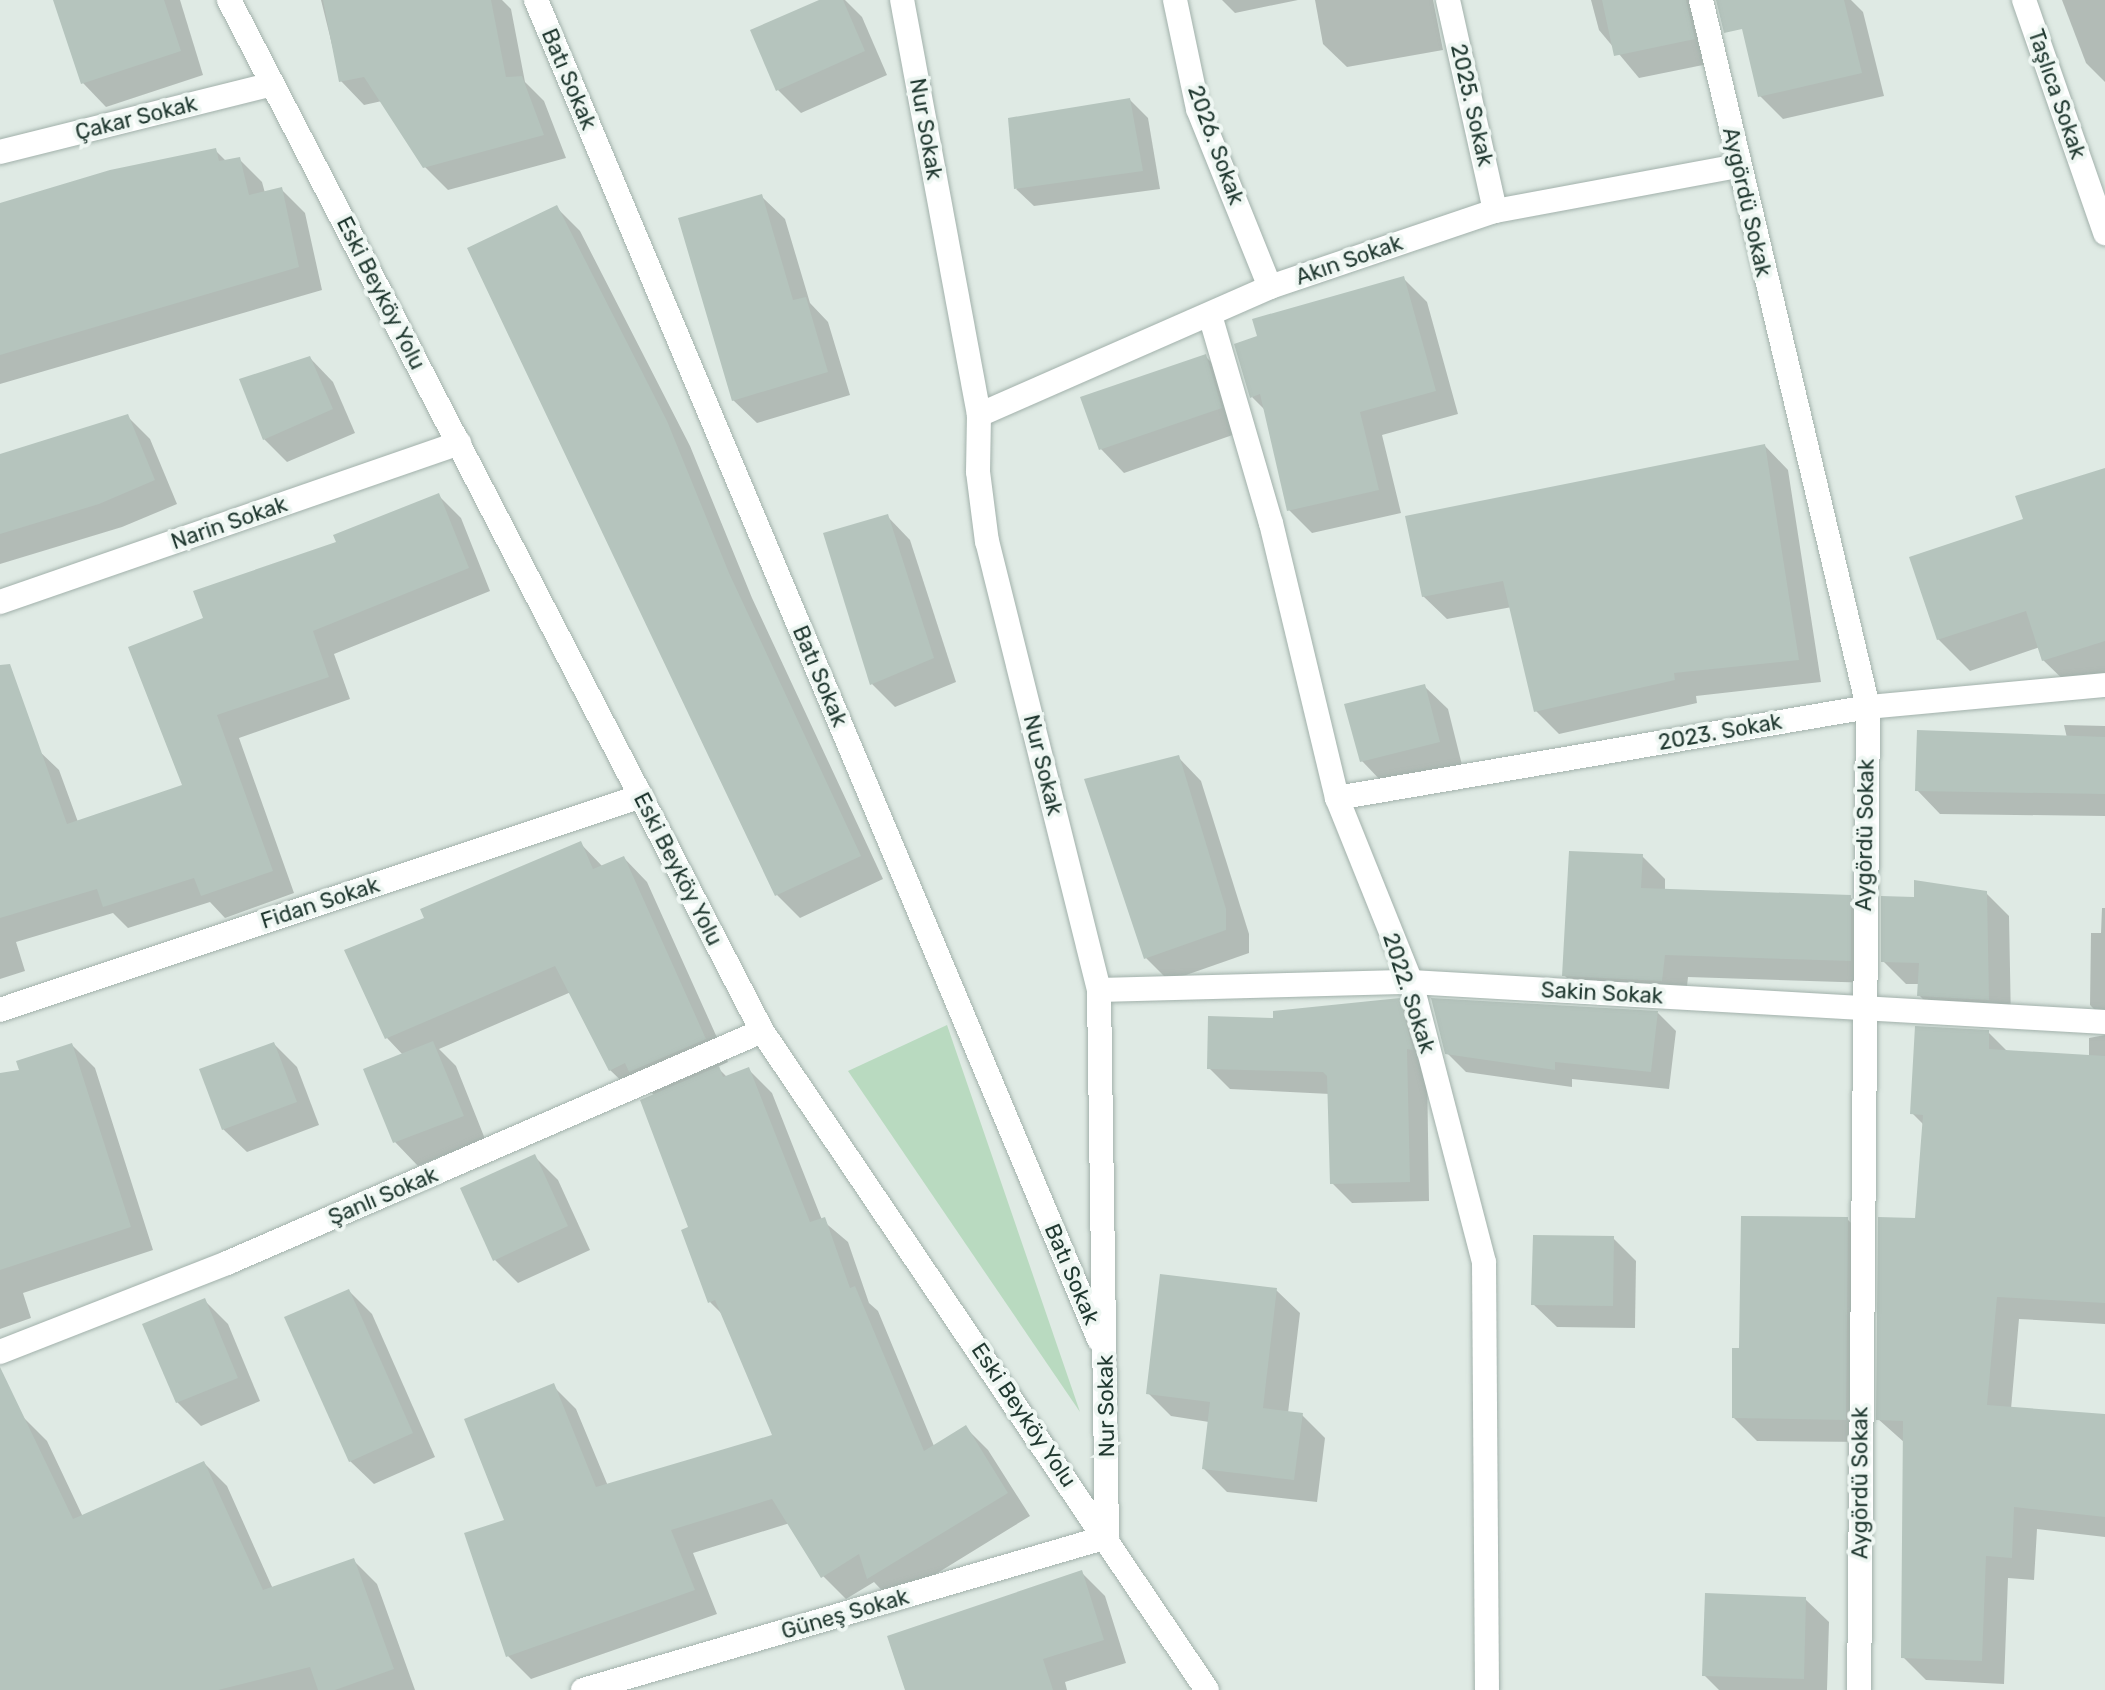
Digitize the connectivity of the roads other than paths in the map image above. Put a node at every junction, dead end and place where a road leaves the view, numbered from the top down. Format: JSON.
{"nodes":[{"id":1,"x":229,"y":0,"type":"edge"},
{"id":2,"x":536,"y":0,"type":"edge"},
{"id":3,"x":902,"y":0,"type":"edge"},
{"id":4,"x":1175,"y":0,"type":"edge"},
{"id":5,"x":1448,"y":0,"type":"edge"},
{"id":6,"x":1701,"y":0,"type":"edge"},
{"id":7,"x":2024,"y":0,"type":"edge"},
{"id":8,"x":272,"y":84,"type":"junction"},
{"id":9,"x":0,"y":152,"type":"edge"},
{"id":10,"x":1738,"y":166,"type":"junction"},
{"id":11,"x":1495,"y":211,"type":"junction"},
{"id":12,"x":2105,"y":233,"type":"edge"},
{"id":13,"x":1270,"y":287,"type":"junction"},
{"id":14,"x":1210,"y":315,"type":"junction"},
{"id":15,"x":979,"y":415,"type":"junction"},
{"id":16,"x":459,"y":443,"type":"junction"},
{"id":17,"x":0,"y":602,"type":"edge"},
{"id":18,"x":2105,"y":685,"type":"edge"},
{"id":19,"x":1868,"y":707,"type":"junction"},
{"id":20,"x":641,"y":796,"type":"junction"},
{"id":21,"x":1337,"y":798,"type":"junction"},
{"id":22,"x":1411,"y":982,"type":"junction"},
{"id":23,"x":1099,"y":990,"type":"junction"},
{"id":24,"x":1861,"y":1008,"type":"junction"},
{"id":25,"x":0,"y":1010,"type":"edge"},
{"id":26,"x":2105,"y":1022,"type":"edge"},
{"id":27,"x":762,"y":1031,"type":"junction"},
{"id":28,"x":0,"y":1352,"type":"edge"},
{"id":29,"x":1105,"y":1353,"type":"junction"},
{"id":30,"x":1107,"y":1537,"type":"junction"},
{"id":31,"x":583,"y":1690,"type":"edge"},
{"id":32,"x":1207,"y":1690,"type":"edge"},
{"id":33,"x":1487,"y":1690,"type":"edge"},
{"id":34,"x":1859,"y":1690,"type":"edge"}],
"edges":[{"from":1,"to":8,"type":"street","name":"Eski Beyköy Yolu"},
{"from":2,"to":29,"type":"street","name":"Batı Sokak"},
{"from":3,"to":15,"type":"street","name":"Nur Sokak"},
{"from":4,"to":13,"type":"street","name":"2026. Sokak"},
{"from":5,"to":11,"type":"street","name":"2025. Sokak"},
{"from":6,"to":10,"type":"street","name":"Aygördü Sokak"},
{"from":7,"to":12,"type":"street","name":"Taşlıca Sokak"},
{"from":8,"to":9,"type":"street","name":"Çakar Sokak"},
{"from":8,"to":16,"type":"street","name":"Eski Beyköy Yolu"},
{"from":10,"to":11,"type":"street","name":"Akın Sokak"},
{"from":10,"to":19,"type":"street","name":"Aygördü Sokak"},
{"from":11,"to":13,"type":"street","name":"Akın Sokak"},
{"from":13,"to":14,"type":"street","name":"Akın Sokak"},
{"from":14,"to":15,"type":"street","name":"Akın Sokak"},
{"from":14,"to":21,"type":"street","name":"2022. Sokak"},
{"from":15,"to":23,"type":"street","name":"Nur Sokak"},
{"from":16,"to":17,"type":"street","name":"Narin Sokak"},
{"from":16,"to":20,"type":"street","name":"Eski Beyköy Yolu"},
{"from":18,"to":19,"type":"street","name":"2023. Sokak"},
{"from":19,"to":21,"type":"street","name":"2023. Sokak"},
{"from":19,"to":24,"type":"street","name":"Aygördü Sokak"},
{"from":20,"to":25,"type":"street","name":"Fidan Sokak"},
{"from":20,"to":27,"type":"street","name":"Eski Beyköy Yolu"},
{"from":21,"to":22,"type":"street","name":"2022. Sokak"},
{"from":22,"to":23,"type":"street","name":"Sakin Sokak"},
{"from":22,"to":24,"type":"street","name":"Sakin Sokak"},
{"from":22,"to":33,"type":"street","name":"2022. Sokak"},
{"from":23,"to":29,"type":"street","name":"Nur Sokak"},
{"from":24,"to":26,"type":"street","name":"Sakin Sokak"},
{"from":24,"to":34,"type":"street","name":"Aygördü Sokak"},
{"from":27,"to":28,"type":"street","name":"Şanlı Sokak"},
{"from":27,"to":30,"type":"street","name":"Eski Beyköy Yolu"},
{"from":29,"to":30,"type":"street","name":"Nur Sokak"},
{"from":30,"to":31,"type":"street","name":"Güneş Sokak"},
{"from":30,"to":32,"type":"street","name":"Eski Beyköy Yolu"}]}
